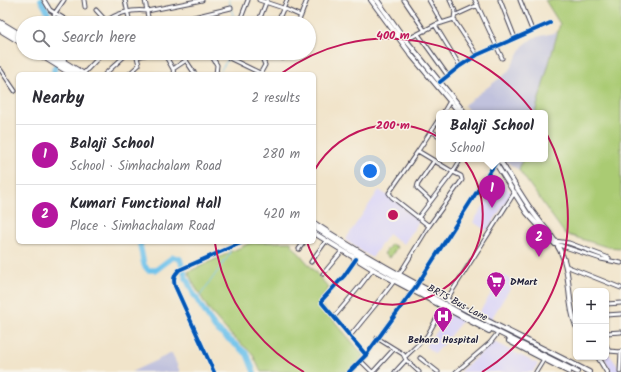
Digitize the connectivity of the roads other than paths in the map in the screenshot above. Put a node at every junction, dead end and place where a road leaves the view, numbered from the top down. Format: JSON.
{"nodes":[{"id":1,"x":44,"y":0,"type":"edge"},
{"id":2,"x":64,"y":0,"type":"edge"},
{"id":3,"x":84,"y":0,"type":"edge"},
{"id":4,"x":125,"y":0,"type":"edge"},
{"id":5,"x":145,"y":0,"type":"edge"},
{"id":6,"x":202,"y":0,"type":"edge"},
{"id":7,"x":248,"y":0,"type":"edge"},
{"id":8,"x":259,"y":0,"type":"edge"},
{"id":9,"x":287,"y":0,"type":"edge"},
{"id":10,"x":308,"y":0,"type":"edge"},
{"id":11,"x":371,"y":0,"type":"edge"},
{"id":12,"x":377,"y":0,"type":"edge"},
{"id":13,"x":404,"y":0,"type":"edge"},
{"id":14,"x":429,"y":0,"type":"edge"},
{"id":15,"x":450,"y":0,"type":"edge"},
{"id":16,"x":475,"y":0,"type":"edge"},
{"id":17,"x":500,"y":0,"type":"edge"},
{"id":18,"x":520,"y":0,"type":"edge"},
{"id":19,"x":266,"y":1,"type":"edge"},
{"id":20,"x":478,"y":5,"type":"junction"},
{"id":21,"x":86,"y":7,"type":"dead end"},
{"id":22,"x":231,"y":8,"type":"dead end"},
{"id":23,"x":283,"y":8,"type":"junction"},
{"id":24,"x":96,"y":10,"type":"dead end"},
{"id":25,"x":128,"y":12,"type":"junction"},
{"id":26,"x":147,"y":12,"type":"junction"},
{"id":27,"x":54,"y":13,"type":"junction"},
{"id":28,"x":456,"y":15,"type":"junction"},
{"id":29,"x":53,"y":16,"type":"edge"},
{"id":30,"x":59,"y":16,"type":"edge"},
{"id":31,"x":100,"y":16,"type":"edge"},
{"id":32,"x":114,"y":16,"type":"edge"},
{"id":33,"x":129,"y":16,"type":"edge"},
{"id":34,"x":148,"y":16,"type":"edge"},
{"id":35,"x":198,"y":16,"type":"edge"},
{"id":36,"x":242,"y":16,"type":"edge"},
{"id":37,"x":261,"y":16,"type":"edge"},
{"id":38,"x":280,"y":16,"type":"edge"},
{"id":39,"x":301,"y":16,"type":"joint"},
{"id":40,"x":454,"y":19,"type":"junction"},
{"id":41,"x":0,"y":22,"type":"edge"},
{"id":42,"x":442,"y":23,"type":"junction"},
{"id":43,"x":550,"y":23,"type":"dead end"},
{"id":44,"x":435,"y":25,"type":"junction"},
{"id":45,"x":0,"y":26,"type":"edge"},
{"id":46,"x":0,"y":30,"type":"edge"},
{"id":47,"x":532,"y":30,"type":"junction"},
{"id":48,"x":425,"y":31,"type":"junction"},
{"id":49,"x":16,"y":32,"type":"edge"},
{"id":50,"x":418,"y":34,"type":"junction"},
{"id":51,"x":16,"y":36,"type":"edge"},
{"id":52,"x":515,"y":38,"type":"junction"},
{"id":53,"x":16,"y":40,"type":"edge"},
{"id":54,"x":406,"y":40,"type":"junction"},
{"id":55,"x":496,"y":46,"type":"junction"},
{"id":56,"x":477,"y":55,"type":"junction"},
{"id":57,"x":502,"y":58,"type":"dead end"},
{"id":58,"x":56,"y":60,"type":"edge"},
{"id":59,"x":56,"y":60,"type":"edge"},
{"id":60,"x":63,"y":60,"type":"edge"},
{"id":61,"x":96,"y":60,"type":"edge"},
{"id":62,"x":120,"y":60,"type":"edge"},
{"id":63,"x":138,"y":60,"type":"edge"},
{"id":64,"x":168,"y":60,"type":"edge"},
{"id":65,"x":186,"y":60,"type":"edge"},
{"id":66,"x":214,"y":60,"type":"edge"},
{"id":67,"x":233,"y":60,"type":"edge"},
{"id":68,"x":264,"y":60,"type":"edge"},
{"id":69,"x":185,"y":61,"type":"dead end"},
{"id":70,"x":62,"y":64,"type":"junction"},
{"id":71,"x":460,"y":66,"type":"junction"},
{"id":72,"x":0,"y":68,"type":"edge"},
{"id":73,"x":174,"y":69,"type":"joint"},
{"id":74,"x":69,"y":72,"type":"edge"},
{"id":75,"x":74,"y":72,"type":"edge"},
{"id":76,"x":79,"y":72,"type":"edge"},
{"id":77,"x":85,"y":72,"type":"edge"},
{"id":78,"x":107,"y":72,"type":"edge"},
{"id":79,"x":132,"y":72,"type":"edge"},
{"id":80,"x":194,"y":72,"type":"edge"},
{"id":81,"x":216,"y":72,"type":"edge"},
{"id":82,"x":258,"y":72,"type":"edge"},
{"id":83,"x":261,"y":72,"type":"edge"},
{"id":84,"x":448,"y":76,"type":"junction"},
{"id":85,"x":440,"y":82,"type":"junction"},
{"id":86,"x":436,"y":86,"type":"junction"},
{"id":87,"x":15,"y":91,"type":"dead end"},
{"id":88,"x":450,"y":101,"type":"junction"},
{"id":89,"x":445,"y":110,"type":"edge"},
{"id":90,"x":458,"y":110,"type":"edge"},
{"id":91,"x":463,"y":110,"type":"edge"},
{"id":92,"x":436,"y":124,"type":"edge"},
{"id":93,"x":431,"y":131,"type":"junction"},
{"id":94,"x":436,"y":134,"type":"edge"},
{"id":95,"x":418,"y":151,"type":"junction"},
{"id":96,"x":434,"y":161,"type":"junction"},
{"id":97,"x":459,"y":162,"type":"edge"},
{"id":98,"x":495,"y":162,"type":"edge"},
{"id":99,"x":497,"y":162,"type":"edge"},
{"id":100,"x":498,"y":162,"type":"edge"},
{"id":101,"x":453,"y":172,"type":"junction"},
{"id":102,"x":519,"y":190,"type":"junction"},
{"id":103,"x":514,"y":193,"type":"junction"},
{"id":104,"x":431,"y":201,"type":"junction"},
{"id":105,"x":418,"y":218,"type":"junction"},
{"id":106,"x":316,"y":224,"type":"edge"},
{"id":107,"x":429,"y":226,"type":"junction"},
{"id":108,"x":316,"y":228,"type":"edge"},
{"id":109,"x":316,"y":234,"type":"edge"},
{"id":110,"x":326,"y":241,"type":"junction"},
{"id":111,"x":239,"y":244,"type":"edge"},
{"id":112,"x":303,"y":244,"type":"edge"},
{"id":113,"x":556,"y":244,"type":"junction"},
{"id":114,"x":299,"y":249,"type":"dead end"},
{"id":115,"x":342,"y":251,"type":"junction"},
{"id":116,"x":356,"y":259,"type":"junction"},
{"id":117,"x":312,"y":262,"type":"dead end"},
{"id":118,"x":621,"y":263,"type":"edge"},
{"id":119,"x":566,"y":266,"type":"junction"},
{"id":120,"x":373,"y":269,"type":"junction"},
{"id":121,"x":323,"y":274,"type":"dead end"},
{"id":122,"x":399,"y":275,"type":"junction"},
{"id":123,"x":394,"y":281,"type":"junction"},
{"id":124,"x":415,"y":288,"type":"junction"},
{"id":125,"x":621,"y":288,"type":"edge"},
{"id":126,"x":447,"y":300,"type":"junction"},
{"id":127,"x":621,"y":303,"type":"edge"},
{"id":128,"x":609,"y":304,"type":"edge"},
{"id":129,"x":443,"y":307,"type":"junction"},
{"id":130,"x":571,"y":310,"type":"joint"},
{"id":131,"x":621,"y":314,"type":"edge"},
{"id":132,"x":609,"y":315,"type":"edge"},
{"id":133,"x":334,"y":317,"type":"junction"},
{"id":134,"x":575,"y":324,"type":"edge"},
{"id":135,"x":621,"y":332,"type":"edge"},
{"id":136,"x":609,"y":333,"type":"edge"},
{"id":137,"x":496,"y":334,"type":"junction"},
{"id":138,"x":350,"y":336,"type":"junction"},
{"id":139,"x":377,"y":338,"type":"junction"},
{"id":140,"x":394,"y":350,"type":"junction"},
{"id":141,"x":609,"y":351,"type":"edge"},
{"id":142,"x":621,"y":351,"type":"edge"},
{"id":143,"x":366,"y":355,"type":"junction"},
{"id":144,"x":406,"y":358,"type":"junction"},
{"id":145,"x":420,"y":358,"type":"dead end"},
{"id":146,"x":544,"y":359,"type":"junction"},
{"id":147,"x":600,"y":360,"type":"edge"},
{"id":148,"x":361,"y":361,"type":"junction"},
{"id":149,"x":620,"y":371,"type":"edge"},
{"id":150,"x":214,"y":372,"type":"edge"},
{"id":151,"x":349,"y":372,"type":"edge"},
{"id":152,"x":373,"y":372,"type":"edge"},
{"id":153,"x":396,"y":372,"type":"edge"},
{"id":154,"x":419,"y":372,"type":"edge"},
{"id":155,"x":438,"y":372,"type":"edge"},
{"id":156,"x":456,"y":372,"type":"edge"},
{"id":157,"x":536,"y":372,"type":"edge"},
{"id":158,"x":569,"y":372,"type":"edge"},
{"id":159,"x":577,"y":372,"type":"edge"},
{"id":160,"x":589,"y":372,"type":"edge"},
{"id":161,"x":606,"y":372,"type":"edge"}],
"edges":[{"from":1,"to":27,"type":"street"},
{"from":2,"to":27,"type":"street"},
{"from":3,"to":21,"type":"street"},
{"from":4,"to":25,"type":"street"},
{"from":5,"to":26,"type":"street"},
{"from":6,"to":26,"type":"street"},
{"from":7,"to":36,"type":"street"},
{"from":8,"to":19,"type":"street"},
{"from":9,"to":23,"type":"street"},
{"from":10,"to":39,"type":"street"},
{"from":11,"to":86,"type":"main road"},
{"from":12,"to":54,"type":"main road"},
{"from":13,"to":48,"type":"street"},
{"from":14,"to":42,"type":"street"},
{"from":15,"to":28,"type":"street"},
{"from":16,"to":20,"type":"street"},
{"from":17,"to":52,"type":"street"},
{"from":18,"to":47,"type":"street"},
{"from":19,"to":23,"type":"street"},
{"from":19,"to":37,"type":"street"},
{"from":20,"to":28,"type":"street"},
{"from":20,"to":55,"type":"street"},
{"from":22,"to":35,"type":"street"},
{"from":23,"to":38,"type":"street"},
{"from":23,"to":39,"type":"street"},
{"from":24,"to":31,"type":"street"},
{"from":25,"to":26,"type":"street"},
{"from":25,"to":32,"type":"street"},
{"from":25,"to":33,"type":"street"},
{"from":26,"to":34,"type":"street"},
{"from":27,"to":29,"type":"street"},
{"from":27,"to":30,"type":"street"},
{"from":28,"to":40,"type":"street"},
{"from":40,"to":42,"type":"street"},
{"from":40,"to":56,"type":"street"},
{"from":41,"to":49,"type":"main road"},
{"from":42,"to":44,"type":"street"},
{"from":43,"to":47,"type":"street"},
{"from":44,"to":48,"type":"street"},
{"from":44,"to":71,"type":"street"},
{"from":45,"to":51,"type":"main road"},
{"from":46,"to":53,"type":"main road"},
{"from":47,"to":52,"type":"street"},
{"from":48,"to":50,"type":"street"},
{"from":50,"to":54,"type":"street"},
{"from":50,"to":84,"type":"street"},
{"from":52,"to":55,"type":"street"},
{"from":54,"to":85,"type":"main road"},
{"from":55,"to":56,"type":"street"},
{"from":55,"to":57,"type":"street"},
{"from":56,"to":71,"type":"street"},
{"from":58,"to":70,"type":"main road"},
{"from":59,"to":70,"type":"main road"},
{"from":60,"to":70,"type":"street"},
{"from":61,"to":77,"type":"street"},
{"from":62,"to":78,"type":"street"},
{"from":63,"to":79,"type":"street"},
{"from":64,"to":73,"type":"street"},
{"from":65,"to":80,"type":"street"},
{"from":66,"to":81,"type":"street"},
{"from":67,"to":82,"type":"street"},
{"from":68,"to":83,"type":"street"},
{"from":69,"to":73,"type":"street"},
{"from":70,"to":74,"type":"main road"},
{"from":70,"to":75,"type":"main road"},
{"from":70,"to":76,"type":"main road"},
{"from":71,"to":84,"type":"street"},
{"from":72,"to":87,"type":"street"},
{"from":84,"to":85,"type":"street"},
{"from":85,"to":86,"type":"main road"},
{"from":85,"to":91,"type":"main road"},
{"from":86,"to":88,"type":"main road"},
{"from":88,"to":89,"type":"street"},
{"from":88,"to":90,"type":"main road"},
{"from":92,"to":93,"type":"street"},
{"from":93,"to":94,"type":"street"},
{"from":93,"to":95,"type":"street"},
{"from":95,"to":96,"type":"street"},
{"from":95,"to":105,"type":"street"},
{"from":96,"to":101,"type":"street"},
{"from":96,"to":104,"type":"street"},
{"from":97,"to":101,"type":"street"},
{"from":98,"to":124,"type":"street"},
{"from":99,"to":103,"type":"main road"},
{"from":100,"to":102,"type":"main road"},
{"from":101,"to":104,"type":"street"},
{"from":101,"to":107,"type":"street"},
{"from":102,"to":103,"type":"street"},
{"from":102,"to":113,"type":"main road"},
{"from":103,"to":113,"type":"main road"},
{"from":103,"to":126,"type":"street"},
{"from":104,"to":105,"type":"street"},
{"from":105,"to":107,"type":"street"},
{"from":106,"to":122,"type":"main road"},
{"from":107,"to":122,"type":"street"},
{"from":108,"to":124,"type":"main road","name":"BRTS Bus Lane"},
{"from":109,"to":110,"type":"main road"},
{"from":110,"to":115,"type":"main road"},
{"from":110,"to":117,"type":"street"},
{"from":111,"to":150,"type":"street"},
{"from":112,"to":114,"type":"street"},
{"from":113,"to":118,"type":"street"},
{"from":113,"to":119,"type":"main road"},
{"from":115,"to":116,"type":"main road"},
{"from":115,"to":121,"type":"street"},
{"from":116,"to":120,"type":"main road"},
{"from":116,"to":133,"type":"street"},
{"from":119,"to":125,"type":"street"},
{"from":119,"to":130,"type":"main road"},
{"from":120,"to":123,"type":"main road"},
{"from":120,"to":133,"type":"street"},
{"from":122,"to":124,"type":"main road"},
{"from":123,"to":124,"type":"main road"},
{"from":123,"to":138,"type":"street"},
{"from":124,"to":126,"type":"main road"},
{"from":124,"to":129,"type":"main road"},
{"from":124,"to":139,"type":"street"},
{"from":124,"to":159,"type":"main road","name":"BRTS Bus Lane"},
{"from":126,"to":160,"type":"main road"},
{"from":127,"to":128,"type":"street"},
{"from":129,"to":137,"type":"main road"},
{"from":129,"to":144,"type":"street"},
{"from":130,"to":134,"type":"main road"},
{"from":131,"to":132,"type":"street"},
{"from":133,"to":138,"type":"street"},
{"from":135,"to":136,"type":"street"},
{"from":137,"to":146,"type":"main road"},
{"from":137,"to":156,"type":"street"},
{"from":138,"to":143,"type":"street"},
{"from":139,"to":140,"type":"street"},
{"from":139,"to":143,"type":"street"},
{"from":140,"to":144,"type":"street"},
{"from":140,"to":152,"type":"street"},
{"from":141,"to":142,"type":"street"},
{"from":142,"to":149,"type":"street"},
{"from":143,"to":148,"type":"street"},
{"from":144,"to":153,"type":"street"},
{"from":144,"to":154,"type":"street"},
{"from":145,"to":155,"type":"street"},
{"from":146,"to":157,"type":"street"},
{"from":146,"to":158,"type":"main road"},
{"from":147,"to":161,"type":"main road"},
{"from":148,"to":151,"type":"street"},
{"from":148,"to":152,"type":"street"}]}
